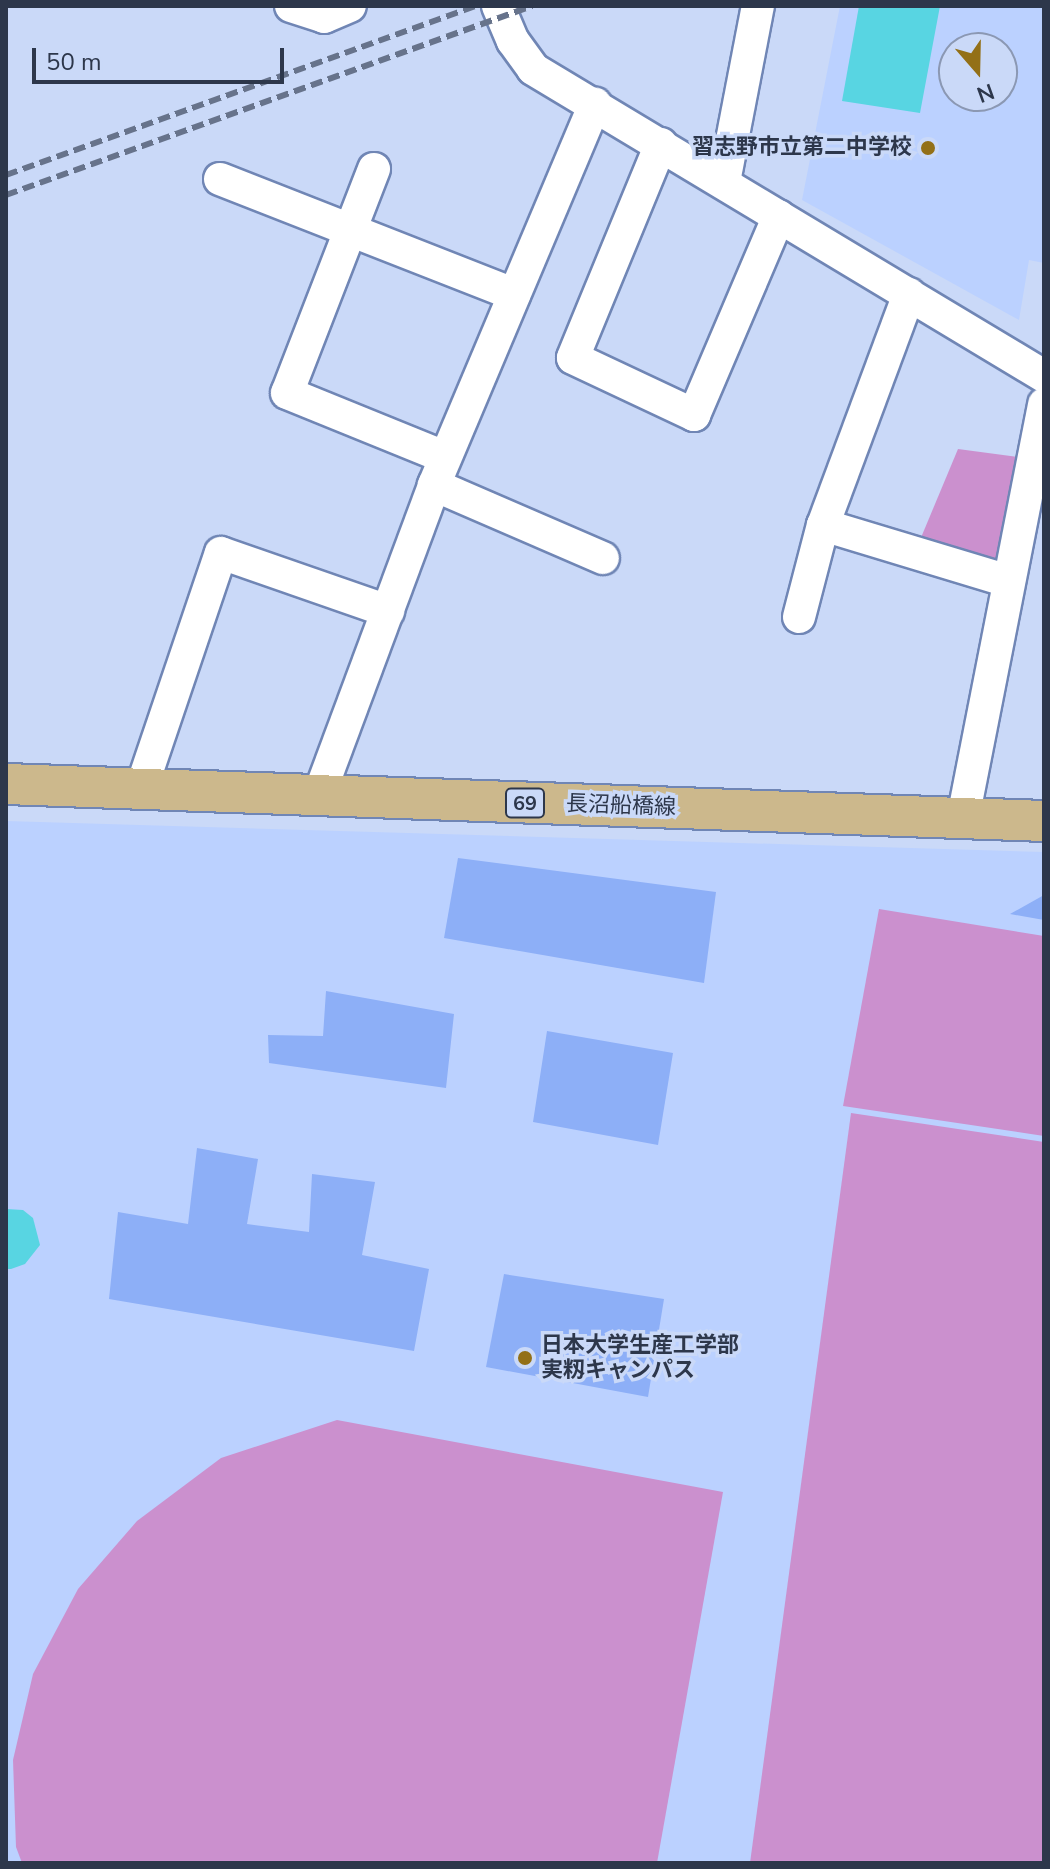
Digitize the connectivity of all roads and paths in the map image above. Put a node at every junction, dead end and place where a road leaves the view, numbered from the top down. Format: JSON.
{"nodes":[{"id":1,"x":291,"y":6,"type":"edge"},
{"id":2,"x":350,"y":6,"type":"edge"},
{"id":3,"x":498,"y":6,"type":"edge"},
{"id":4,"x":758,"y":6,"type":"edge"},
{"id":5,"x":595,"y":104,"type":"junction"},
{"id":6,"x":661,"y":144,"type":"junction"},
{"id":7,"x":374,"y":169,"type":"dead end"},
{"id":8,"x":220,"y":179,"type":"dead end"},
{"id":9,"x":724,"y":182,"type":"junction"},
{"id":10,"x":779,"y":216,"type":"junction"},
{"id":11,"x":351,"y":230,"type":"junction"},
{"id":12,"x":514,"y":294,"type":"junction"},
{"id":13,"x":909,"y":294,"type":"junction"},
{"id":14,"x":1044,"y":376,"type":"edge"},
{"id":15,"x":1044,"y":404,"type":"edge"},
{"id":16,"x":440,"y":471,"type":"junction"},
{"id":17,"x":823,"y":525,"type":"junction"},
{"id":18,"x":603,"y":558,"type":"dead end"},
{"id":19,"x":1009,"y":581,"type":"junction"},
{"id":20,"x":388,"y":611,"type":"junction"},
{"id":21,"x":799,"y":617,"type":"dead end"},
{"id":22,"x":6,"y":784,"type":"edge"},
{"id":23,"x":141,"y":789,"type":"junction"},
{"id":24,"x":319,"y":795,"type":"junction"},
{"id":25,"x":963,"y":818,"type":"junction"},
{"id":26,"x":1044,"y":821,"type":"edge"}],
"edges":[{"from":1,"to":2,"type":"street"},
{"from":3,"to":5,"type":"street"},
{"from":4,"to":9,"type":"street"},
{"from":5,"to":6,"type":"street"},
{"from":5,"to":12,"type":"street"},
{"from":6,"to":9,"type":"street"},
{"from":6,"to":10,"type":"street"},
{"from":7,"to":11,"type":"street"},
{"from":8,"to":11,"type":"street"},
{"from":9,"to":10,"type":"street"},
{"from":10,"to":13,"type":"street"},
{"from":11,"to":12,"type":"street"},
{"from":11,"to":16,"type":"street"},
{"from":12,"to":16,"type":"street"},
{"from":13,"to":14,"type":"street"},
{"from":13,"to":17,"type":"street"},
{"from":15,"to":19,"type":"street"},
{"from":16,"to":18,"type":"street"},
{"from":16,"to":20,"type":"street"},
{"from":17,"to":19,"type":"street"},
{"from":17,"to":21,"type":"street"},
{"from":19,"to":25,"type":"street"},
{"from":20,"to":23,"type":"street"},
{"from":20,"to":24,"type":"street"},
{"from":22,"to":23,"type":"main road","name":"長沼船橋線","number":"69"},
{"from":23,"to":24,"type":"main road","name":"長沼船橋線","number":"69"},
{"from":24,"to":25,"type":"main road","name":"長沼船橋線","number":"69"},
{"from":25,"to":26,"type":"main road","name":"長沼船橋線","number":"69"}]}
